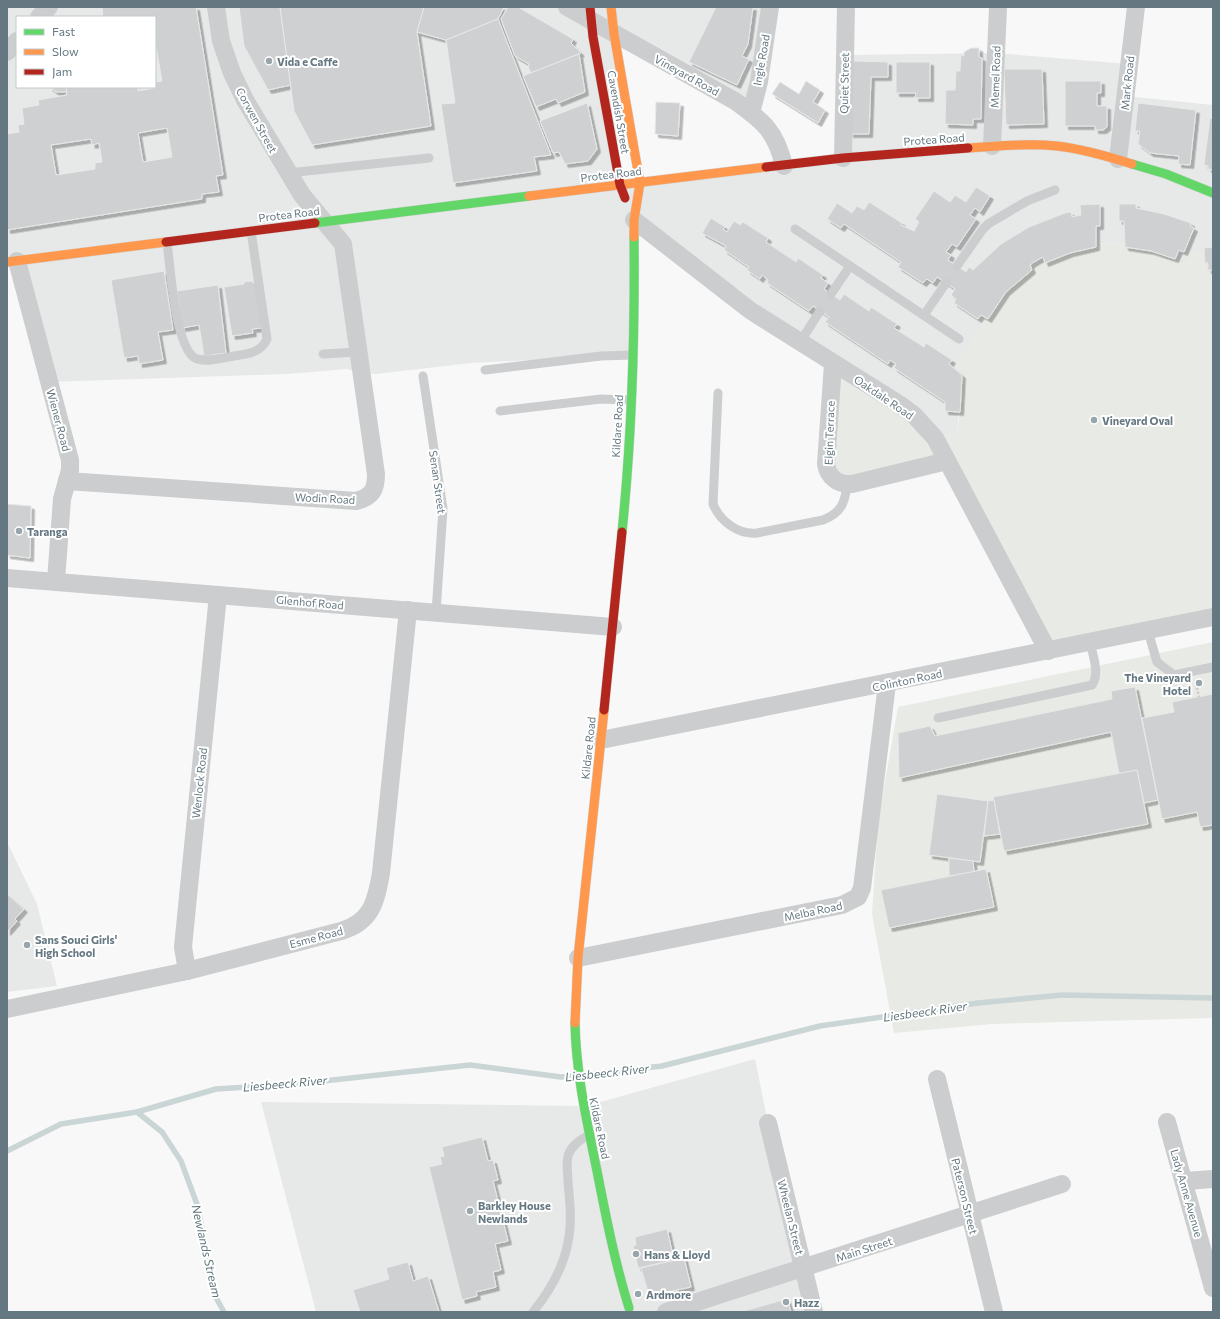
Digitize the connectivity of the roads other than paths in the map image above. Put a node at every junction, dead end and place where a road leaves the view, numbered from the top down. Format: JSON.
{"nodes":[{"id":1,"x":49,"y":7,"type":"edge"},
{"id":2,"x":216,"y":7,"type":"edge"},
{"id":3,"x":567,"y":7,"type":"edge"},
{"id":4,"x":611,"y":7,"type":"edge"},
{"id":5,"x":770,"y":7,"type":"edge"},
{"id":6,"x":846,"y":7,"type":"edge"},
{"id":7,"x":998,"y":7,"type":"edge"},
{"id":8,"x":1136,"y":7,"type":"edge"},
{"id":9,"x":591,"y":14,"type":"edge"},
{"id":10,"x":40,"y":16,"type":"edge"},
{"id":11,"x":614,"y":34,"type":"junction"},
{"id":12,"x":16,"y":42,"type":"edge"},
{"id":13,"x":7,"y":52,"type":"edge"},
{"id":14,"x":752,"y":113,"type":"junction"},
{"id":15,"x":992,"y":146,"type":"junction"},
{"id":16,"x":429,"y":158,"type":"dead end"},
{"id":17,"x":843,"y":158,"type":"junction"},
{"id":18,"x":1118,"y":159,"type":"junction"},
{"id":19,"x":784,"y":166,"type":"junction"},
{"id":20,"x":288,"y":173,"type":"junction"},
{"id":21,"x":640,"y":183,"type":"junction"},
{"id":22,"x":620,"y":185,"type":"junction"},
{"id":23,"x":1055,"y":190,"type":"dead end"},
{"id":24,"x":1213,"y":193,"type":"edge"},
{"id":25,"x":634,"y":220,"type":"junction"},
{"id":26,"x":324,"y":222,"type":"junction"},
{"id":27,"x":795,"y":230,"type":"dead end"},
{"id":28,"x":251,"y":231,"type":"junction"},
{"id":29,"x":167,"y":241,"type":"junction"},
{"id":30,"x":12,"y":262,"type":"edge"},
{"id":31,"x":850,"y":266,"type":"junction"},
{"id":32,"x":957,"y":266,"type":"dead end"},
{"id":33,"x":946,"y":283,"type":"dead end"},
{"id":34,"x":831,"y":294,"type":"dead end"},
{"id":35,"x":820,"y":311,"type":"dead end"},
{"id":36,"x":924,"y":315,"type":"junction"},
{"id":37,"x":958,"y":338,"type":"dead end"},
{"id":38,"x":800,"y":342,"type":"junction"},
{"id":39,"x":358,"y":352,"type":"junction"},
{"id":40,"x":323,"y":354,"type":"dead end"},
{"id":41,"x":633,"y":355,"type":"junction"},
{"id":42,"x":833,"y":364,"type":"junction"},
{"id":43,"x":485,"y":370,"type":"dead end"},
{"id":44,"x":423,"y":376,"type":"dead end"},
{"id":45,"x":718,"y":393,"type":"dead end"},
{"id":46,"x":630,"y":400,"type":"junction"},
{"id":47,"x":500,"y":411,"type":"dead end"},
{"id":48,"x":947,"y":461,"type":"junction"},
{"id":49,"x":67,"y":481,"type":"junction"},
{"id":50,"x":847,"y":485,"type":"junction"},
{"id":51,"x":7,"y":578,"type":"edge"},
{"id":52,"x":56,"y":582,"type":"junction"},
{"id":53,"x":218,"y":594,"type":"junction"},
{"id":54,"x":408,"y":610,"type":"junction"},
{"id":55,"x":436,"y":612,"type":"junction"},
{"id":56,"x":1213,"y":617,"type":"edge"},
{"id":57,"x":614,"y":627,"type":"junction"},
{"id":58,"x":1148,"y":631,"type":"junction"},
{"id":59,"x":1090,"y":642,"type":"junction"},
{"id":60,"x":1048,"y":651,"type":"junction"},
{"id":61,"x":1213,"y":667,"type":"edge"},
{"id":62,"x":887,"y":684,"type":"junction"},
{"id":63,"x":938,"y":718,"type":"dead end"},
{"id":64,"x":601,"y":740,"type":"junction"},
{"id":65,"x":578,"y":958,"type":"junction"},
{"id":66,"x":187,"y":971,"type":"junction"},
{"id":67,"x":7,"y":1008,"type":"edge"},
{"id":68,"x":937,"y":1079,"type":"dead end"},
{"id":69,"x":1167,"y":1122,"type":"dead end"},
{"id":70,"x":768,"y":1123,"type":"dead end"},
{"id":71,"x":590,"y":1135,"type":"junction"},
{"id":72,"x":1213,"y":1179,"type":"edge"},
{"id":73,"x":1185,"y":1181,"type":"junction"},
{"id":74,"x":1062,"y":1184,"type":"dead end"},
{"id":75,"x":970,"y":1215,"type":"junction"},
{"id":76,"x":804,"y":1269,"type":"junction"},
{"id":77,"x":618,"y":1274,"type":"junction"},
{"id":78,"x":1213,"y":1288,"type":"edge"},
{"id":79,"x":616,"y":1297,"type":"dead end"},
{"id":80,"x":618,"y":1309,"type":"dead end"},
{"id":81,"x":632,"y":1310,"type":"edge"},
{"id":82,"x":533,"y":1312,"type":"edge"},
{"id":83,"x":666,"y":1312,"type":"edge"},
{"id":84,"x":814,"y":1312,"type":"edge"},
{"id":85,"x":994,"y":1312,"type":"edge"}],
"edges":[{"from":1,"to":10,"type":"street"},
{"from":2,"to":20,"type":"street","name":"Corwen Street"},
{"from":3,"to":9,"type":"street","name":"Vineyard Road"},
{"from":4,"to":11,"type":"street","name":"Cavendish Street"},
{"from":5,"to":14,"type":"street","name":"Ingle Road"},
{"from":6,"to":17,"type":"street","name":"Quiet Street"},
{"from":7,"to":15,"type":"street","name":"Memel Road"},
{"from":8,"to":18,"type":"street","name":"Mark Road"},
{"from":9,"to":11,"type":"street","name":"Vineyard Road"},
{"from":9,"to":22,"type":"street","name":"Cavendish Street"},
{"from":11,"to":14,"type":"street","name":"Vineyard Road"},
{"from":11,"to":21,"type":"street","name":"Cavendish Street"},
{"from":12,"to":13,"type":"street"},
{"from":14,"to":19,"type":"street","name":"Vineyard Road"},
{"from":15,"to":17,"type":"street","name":"Protea Road"},
{"from":15,"to":18,"type":"street","name":"Protea Road"},
{"from":16,"to":20,"type":"lane"},
{"from":17,"to":19,"type":"street","name":"Protea Road"},
{"from":18,"to":24,"type":"street","name":"Protea Road"},
{"from":19,"to":21,"type":"street","name":"Protea Road"},
{"from":20,"to":26,"type":"street","name":"Corwen Street"},
{"from":21,"to":22,"type":"street","name":"Protea Road"},
{"from":21,"to":25,"type":"street","name":"Cavendish Street"},
{"from":22,"to":25,"type":"street","name":"Cavendish Street"},
{"from":22,"to":26,"type":"street","name":"Protea Road"},
{"from":23,"to":32,"type":"lane"},
{"from":25,"to":38,"type":"street","name":"Oakdale Road"},
{"from":25,"to":41,"type":"street","name":"Kildare Road"},
{"from":26,"to":28,"type":"street","name":"Protea Road"},
{"from":26,"to":39,"type":"street","name":"Wodin Road"},
{"from":27,"to":31,"type":"lane"},
{"from":28,"to":29,"type":"street","name":"Protea Road"},
{"from":28,"to":29,"type":"lane"},
{"from":29,"to":30,"type":"street","name":"Protea Road"},
{"from":30,"to":49,"type":"street","name":"Wiener Road"},
{"from":31,"to":34,"type":"lane"},
{"from":31,"to":36,"type":"lane"},
{"from":33,"to":36,"type":"lane"},
{"from":35,"to":38,"type":"lane"},
{"from":36,"to":37,"type":"lane"},
{"from":38,"to":42,"type":"street","name":"Oakdale Road"},
{"from":39,"to":40,"type":"lane"},
{"from":39,"to":49,"type":"street","name":"Wodin Road"},
{"from":41,"to":43,"type":"lane"},
{"from":41,"to":46,"type":"street","name":"Kildare Road"},
{"from":42,"to":48,"type":"street","name":"Oakdale Road"},
{"from":42,"to":50,"type":"street","name":"Elgin Terrace"},
{"from":44,"to":55,"type":"lane","name":"Senan Street"},
{"from":45,"to":50,"type":"lane"},
{"from":46,"to":47,"type":"lane"},
{"from":46,"to":57,"type":"street","name":"Kildare Road"},
{"from":48,"to":50,"type":"street"},
{"from":48,"to":60,"type":"street","name":"Oakdale Road"},
{"from":49,"to":52,"type":"street","name":"Wiener Road"},
{"from":51,"to":52,"type":"street","name":"Glenhof Road"},
{"from":52,"to":53,"type":"street","name":"Glenhof Road"},
{"from":53,"to":54,"type":"street","name":"Glenhof Road"},
{"from":53,"to":66,"type":"street","name":"Wenlock Road"},
{"from":54,"to":55,"type":"street","name":"Glenhof Road"},
{"from":54,"to":66,"type":"street","name":"Esme Road"},
{"from":55,"to":57,"type":"street","name":"Glenhof Road"},
{"from":56,"to":58,"type":"street","name":"Colinton Road"},
{"from":57,"to":64,"type":"street","name":"Kildare Road"},
{"from":58,"to":59,"type":"street","name":"Colinton Road"},
{"from":58,"to":61,"type":"lane"},
{"from":59,"to":60,"type":"street","name":"Colinton Road"},
{"from":59,"to":63,"type":"lane"},
{"from":60,"to":62,"type":"street","name":"Colinton Road"},
{"from":62,"to":64,"type":"street","name":"Colinton Road"},
{"from":62,"to":65,"type":"street","name":"Melba Road"},
{"from":64,"to":65,"type":"street","name":"Kildare Road"},
{"from":65,"to":71,"type":"street","name":"Kildare Road"},
{"from":66,"to":67,"type":"street","name":"Esme Road"},
{"from":68,"to":75,"type":"street","name":"Paterson Street"},
{"from":69,"to":73,"type":"street","name":"Lady Anne Avenue"},
{"from":70,"to":76,"type":"street","name":"Wheelan Street"},
{"from":71,"to":77,"type":"street","name":"Kildare Road"},
{"from":71,"to":82,"type":"lane"},
{"from":72,"to":73,"type":"street"},
{"from":73,"to":78,"type":"street","name":"Lady Anne Avenue"},
{"from":74,"to":75,"type":"street","name":"Main Street"},
{"from":75,"to":76,"type":"street","name":"Main Street"},
{"from":75,"to":85,"type":"street","name":"Paterson Street"},
{"from":76,"to":83,"type":"street","name":"Main Street"},
{"from":76,"to":84,"type":"street","name":"Wheelan Street"},
{"from":77,"to":79,"type":"street","name":"Kildare Road"},
{"from":77,"to":81,"type":"street","name":"Kildare Road"},
{"from":80,"to":81,"type":"street"}]}
